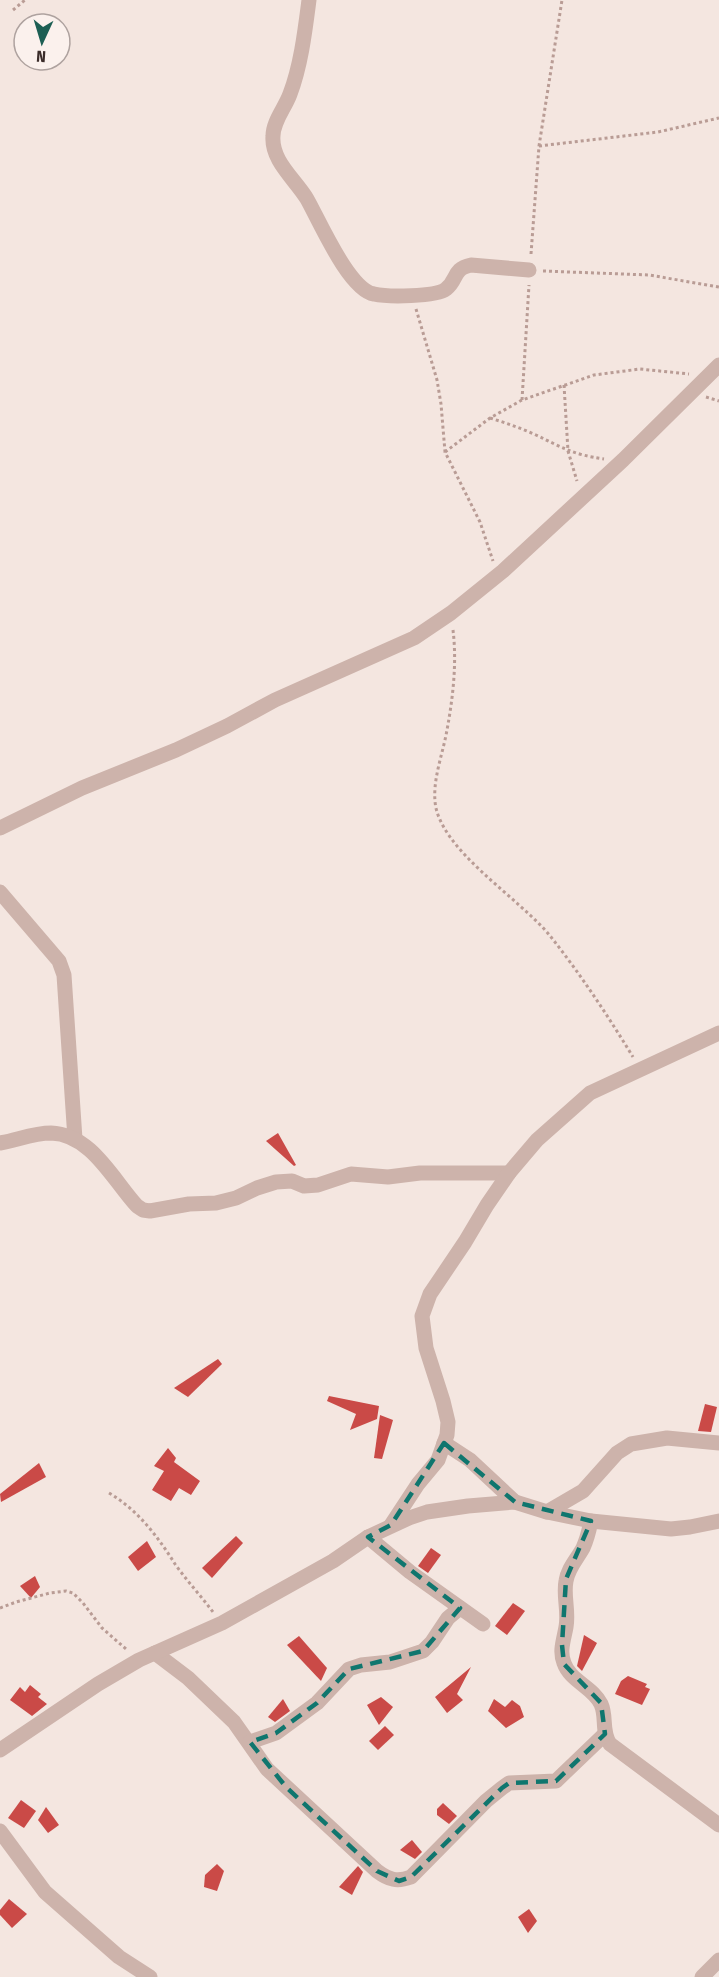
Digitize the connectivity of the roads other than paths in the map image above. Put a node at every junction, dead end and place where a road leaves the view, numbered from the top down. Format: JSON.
{"nodes":[{"id":1,"x":309,"y":0,"type":"edge"},
{"id":2,"x":529,"y":270,"type":"road end"},
{"id":3,"x":719,"y":365,"type":"edge"},
{"id":4,"x":0,"y":828,"type":"edge"},
{"id":5,"x":0,"y":892,"type":"edge"},
{"id":6,"x":719,"y":1033,"type":"edge"},
{"id":7,"x":75,"y":1139,"type":"junction"},
{"id":8,"x":0,"y":1143,"type":"edge"},
{"id":9,"x":509,"y":1173,"type":"junction"},
{"id":10,"x":444,"y":1443,"type":"junction"},
{"id":11,"x":719,"y":1443,"type":"edge"},
{"id":12,"x":515,"y":1502,"type":"junction"},
{"id":13,"x":548,"y":1512,"type":"junction"},
{"id":14,"x":591,"y":1521,"type":"junction"},
{"id":15,"x":719,"y":1521,"type":"edge"},
{"id":16,"x":391,"y":1525,"type":"junction"},
{"id":17,"x":368,"y":1538,"type":"junction"},
{"id":18,"x":460,"y":1608,"type":"junction"},
{"id":19,"x":483,"y":1624,"type":"dead end"},
{"id":20,"x":155,"y":1653,"type":"junction"},
{"id":21,"x":605,"y":1734,"type":"junction"},
{"id":22,"x":250,"y":1742,"type":"junction"},
{"id":23,"x":0,"y":1750,"type":"edge"},
{"id":24,"x":719,"y":1825,"type":"edge"},
{"id":25,"x":0,"y":1831,"type":"edge"},
{"id":26,"x":719,"y":1960,"type":"edge"},
{"id":27,"x":150,"y":1977,"type":"edge"},
{"id":28,"x":702,"y":1977,"type":"edge"}],
"edges":[{"from":1,"to":2,"type":"street"},
{"from":3,"to":4,"type":"street"},
{"from":5,"to":7,"type":"street"},
{"from":6,"to":9,"type":"street"},
{"from":7,"to":8,"type":"street"},
{"from":7,"to":9,"type":"street"},
{"from":9,"to":10,"type":"street"},
{"from":10,"to":12,"type":"street"},
{"from":10,"to":16,"type":"street"},
{"from":11,"to":13,"type":"street"},
{"from":12,"to":13,"type":"street"},
{"from":12,"to":16,"type":"street"},
{"from":13,"to":14,"type":"street"},
{"from":14,"to":15,"type":"street"},
{"from":14,"to":21,"type":"street"},
{"from":16,"to":17,"type":"street"},
{"from":17,"to":18,"type":"street"},
{"from":17,"to":20,"type":"street"},
{"from":18,"to":19,"type":"street"},
{"from":18,"to":22,"type":"street"},
{"from":20,"to":22,"type":"street"},
{"from":20,"to":23,"type":"street"},
{"from":21,"to":22,"type":"street"},
{"from":21,"to":24,"type":"street"},
{"from":25,"to":27,"type":"street"},
{"from":26,"to":28,"type":"street"}]}
